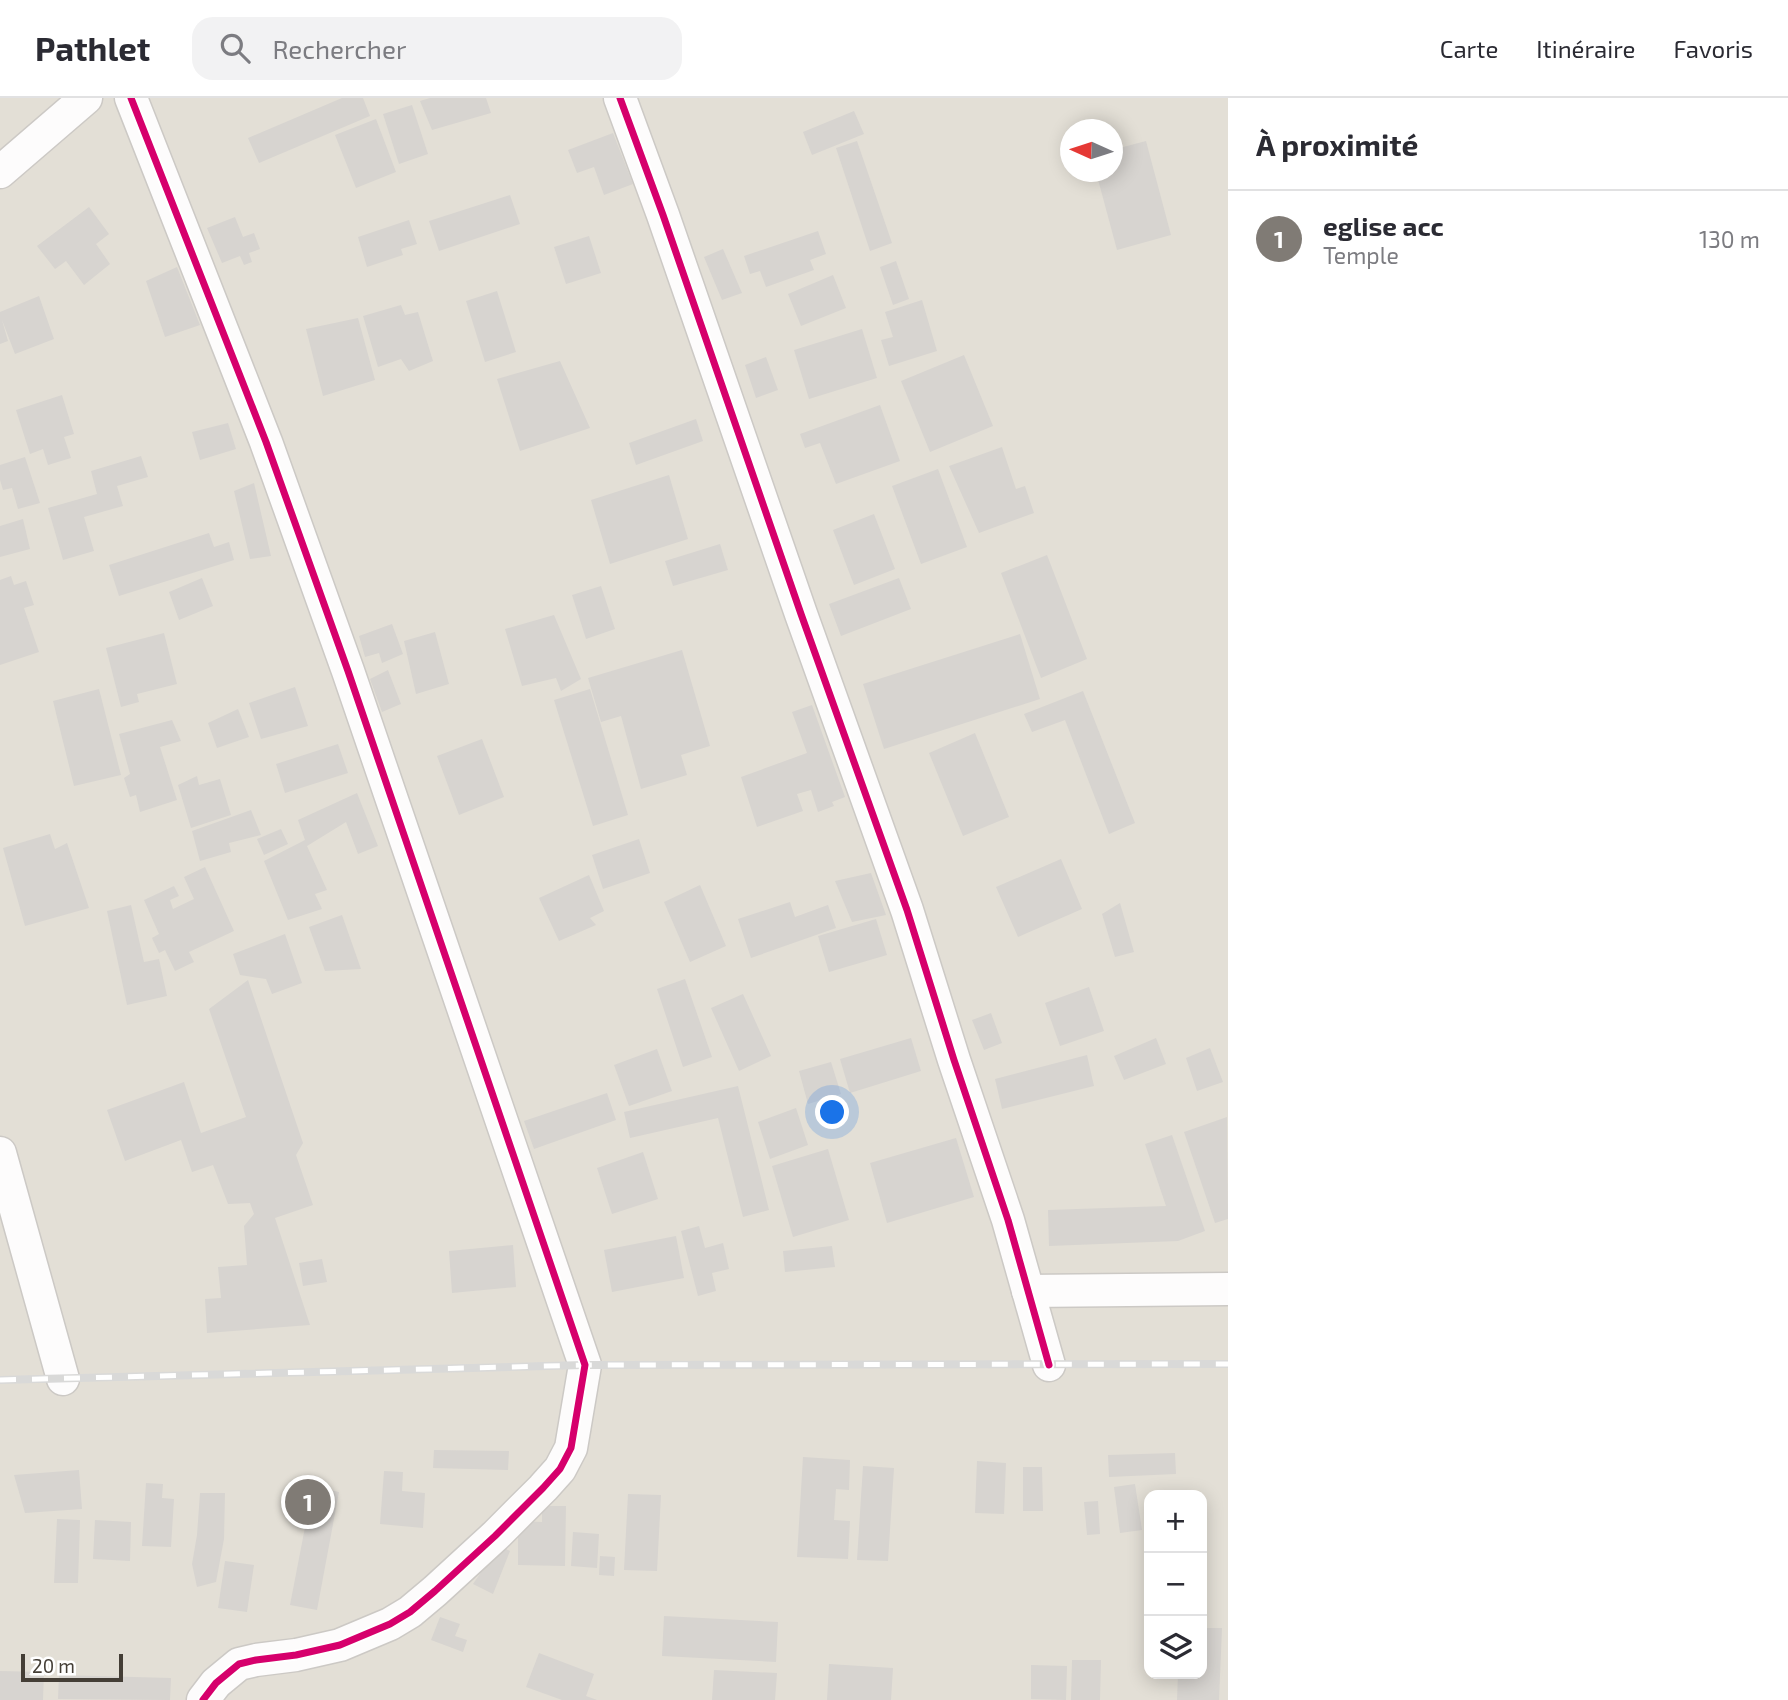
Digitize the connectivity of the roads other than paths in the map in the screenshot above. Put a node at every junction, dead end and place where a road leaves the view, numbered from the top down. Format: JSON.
{"nodes":[{"id":1,"x":86,"y":98,"type":"edge"},
{"id":2,"x":131,"y":98,"type":"edge"},
{"id":3,"x":620,"y":98,"type":"edge"},
{"id":4,"x":0,"y":172,"type":"edge"},
{"id":5,"x":0,"y":1153,"type":"edge"},
{"id":6,"x":1228,"y":1289,"type":"edge"},
{"id":7,"x":1028,"y":1291,"type":"junction"},
{"id":8,"x":1049,"y":1365,"type":"dead end"},
{"id":9,"x":63,"y":1379,"type":"dead end"},
{"id":10,"x":203,"y":1700,"type":"edge"}],
"edges":[{"from":1,"to":4,"type":"street"},
{"from":2,"to":10,"type":"street"},
{"from":3,"to":7,"type":"street"},
{"from":5,"to":9,"type":"street"},
{"from":6,"to":7,"type":"street"},
{"from":7,"to":8,"type":"street"}]}
